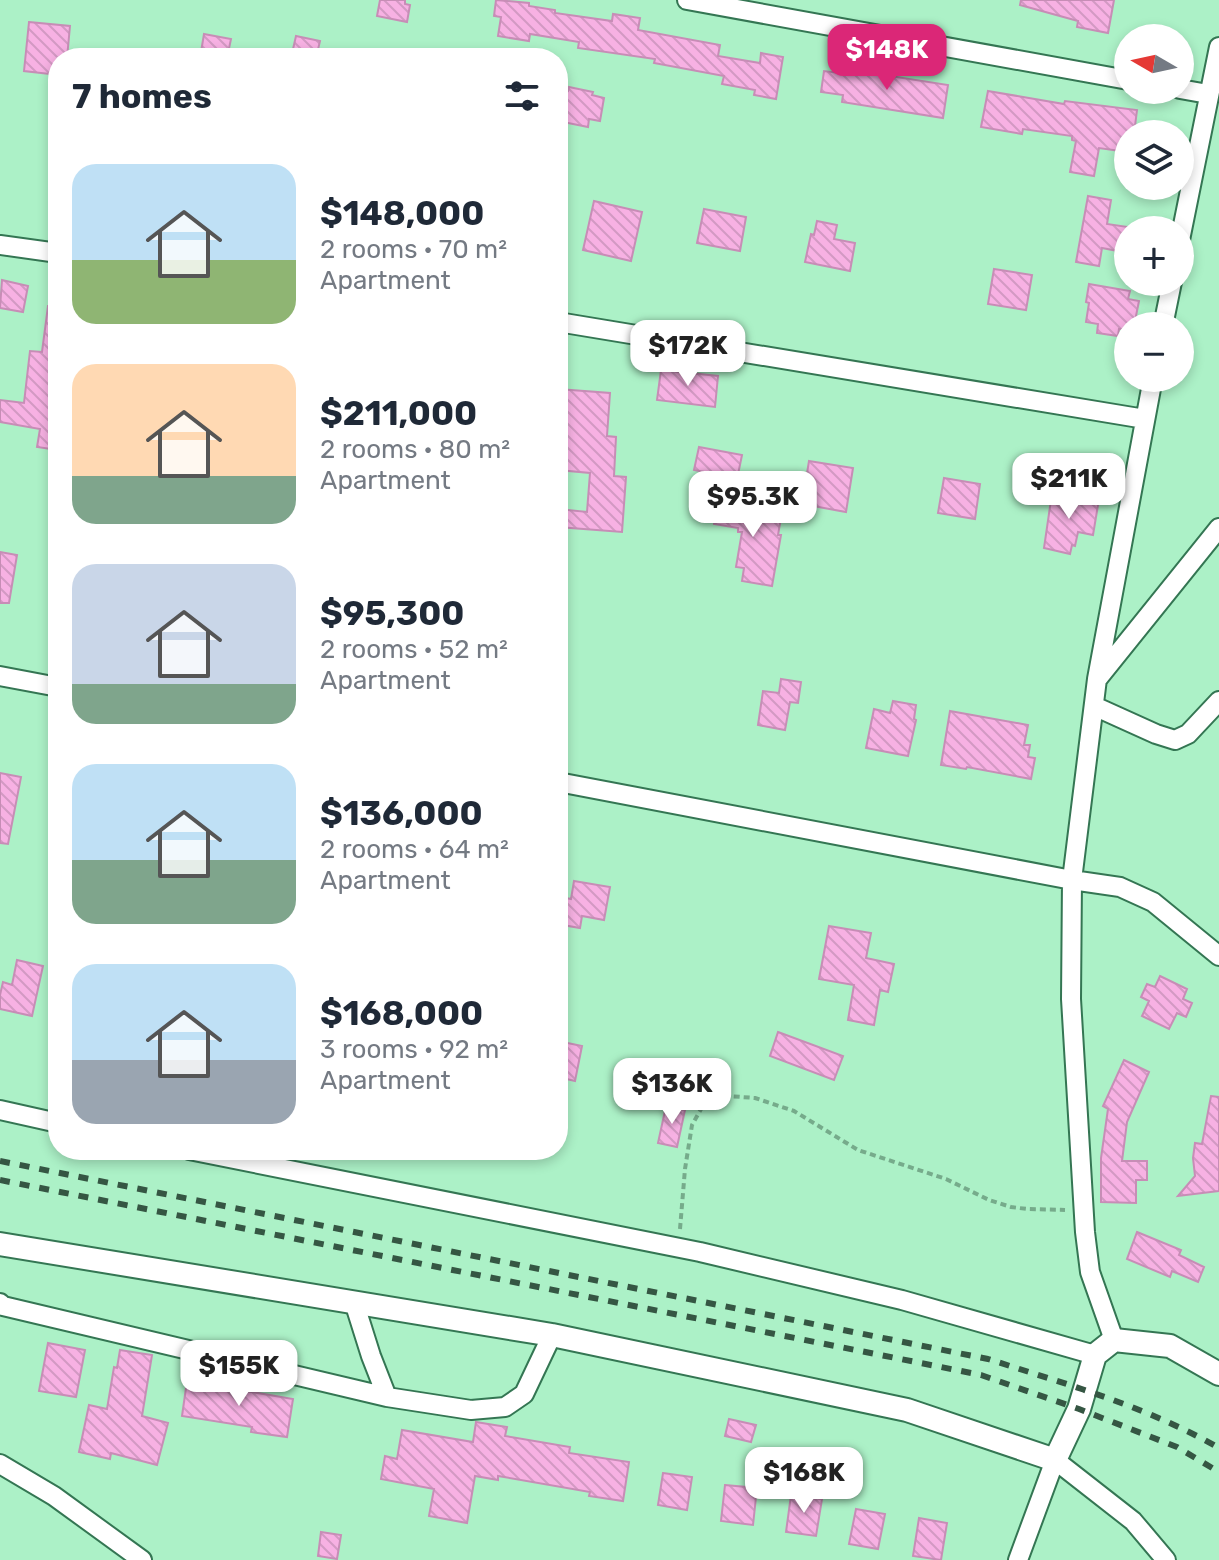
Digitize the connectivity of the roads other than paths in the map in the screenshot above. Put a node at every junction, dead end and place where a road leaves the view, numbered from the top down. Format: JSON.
{"nodes":[{"id":1,"x":687,"y":0,"type":"edge"},
{"id":2,"x":1219,"y":47,"type":"edge"},
{"id":3,"x":1114,"y":77,"type":"edge"},
{"id":4,"x":1194,"y":92,"type":"edge"},
{"id":5,"x":1208,"y":94,"type":"junction"},
{"id":6,"x":1185,"y":216,"type":"edge"},
{"id":7,"x":0,"y":245,"type":"edge"},
{"id":8,"x":48,"y":252,"type":"edge"},
{"id":9,"x":568,"y":324,"type":"edge"},
{"id":10,"x":1150,"y":392,"type":"edge"},
{"id":11,"x":1145,"y":419,"type":"junction"},
{"id":12,"x":1219,"y":528,"type":"edge"},
{"id":13,"x":1203,"y":548,"type":"junction"},
{"id":14,"x":1219,"y":559,"type":"edge"},
{"id":15,"x":0,"y":676,"type":"edge"},
{"id":16,"x":1097,"y":679,"type":"junction"},
{"id":17,"x":48,"y":685,"type":"edge"},
{"id":18,"x":1219,"y":701,"type":"edge"},
{"id":19,"x":1094,"y":706,"type":"junction"},
{"id":20,"x":568,"y":784,"type":"edge"},
{"id":21,"x":1072,"y":880,"type":"junction"},
{"id":22,"x":1219,"y":956,"type":"edge"},
{"id":23,"x":0,"y":1110,"type":"edge"},
{"id":24,"x":48,"y":1121,"type":"edge"},
{"id":25,"x":239,"y":1160,"type":"edge"},
{"id":26,"x":0,"y":1244,"type":"edge"},
{"id":27,"x":354,"y":1302,"type":"junction"},
{"id":28,"x":0,"y":1303,"type":"edge"},
{"id":29,"x":552,"y":1335,"type":"junction"},
{"id":30,"x":1114,"y":1340,"type":"junction"},
{"id":31,"x":1095,"y":1355,"type":"junction"},
{"id":32,"x":1219,"y":1374,"type":"edge"},
{"id":33,"x":387,"y":1397,"type":"junction"},
{"id":34,"x":1055,"y":1460,"type":"junction"},
{"id":35,"x":0,"y":1464,"type":"edge"},
{"id":36,"x":142,"y":1560,"type":"edge"},
{"id":37,"x":1018,"y":1560,"type":"edge"},
{"id":38,"x":1166,"y":1560,"type":"edge"}],
"edges":[{"from":1,"to":3,"type":"street"},
{"from":2,"to":5,"type":"street"},
{"from":4,"to":5,"type":"street"},
{"from":5,"to":6,"type":"street"},
{"from":7,"to":8,"type":"street"},
{"from":9,"to":11,"type":"street"},
{"from":10,"to":11,"type":"street"},
{"from":11,"to":16,"type":"street"},
{"from":12,"to":13,"type":"street"},
{"from":13,"to":14,"type":"street"},
{"from":13,"to":16,"type":"street"},
{"from":15,"to":17,"type":"street"},
{"from":16,"to":19,"type":"street"},
{"from":18,"to":19,"type":"street"},
{"from":19,"to":21,"type":"street"},
{"from":20,"to":21,"type":"street"},
{"from":21,"to":22,"type":"street"},
{"from":21,"to":30,"type":"street"},
{"from":23,"to":24,"type":"street"},
{"from":25,"to":31,"type":"street"},
{"from":26,"to":27,"type":"street"},
{"from":27,"to":29,"type":"street"},
{"from":27,"to":33,"type":"street"},
{"from":28,"to":33,"type":"street"},
{"from":29,"to":33,"type":"street"},
{"from":29,"to":34,"type":"street"},
{"from":30,"to":31,"type":"street"},
{"from":30,"to":32,"type":"street"},
{"from":31,"to":34,"type":"street"},
{"from":34,"to":37,"type":"street"},
{"from":34,"to":38,"type":"street"},
{"from":35,"to":36,"type":"street"}]}
